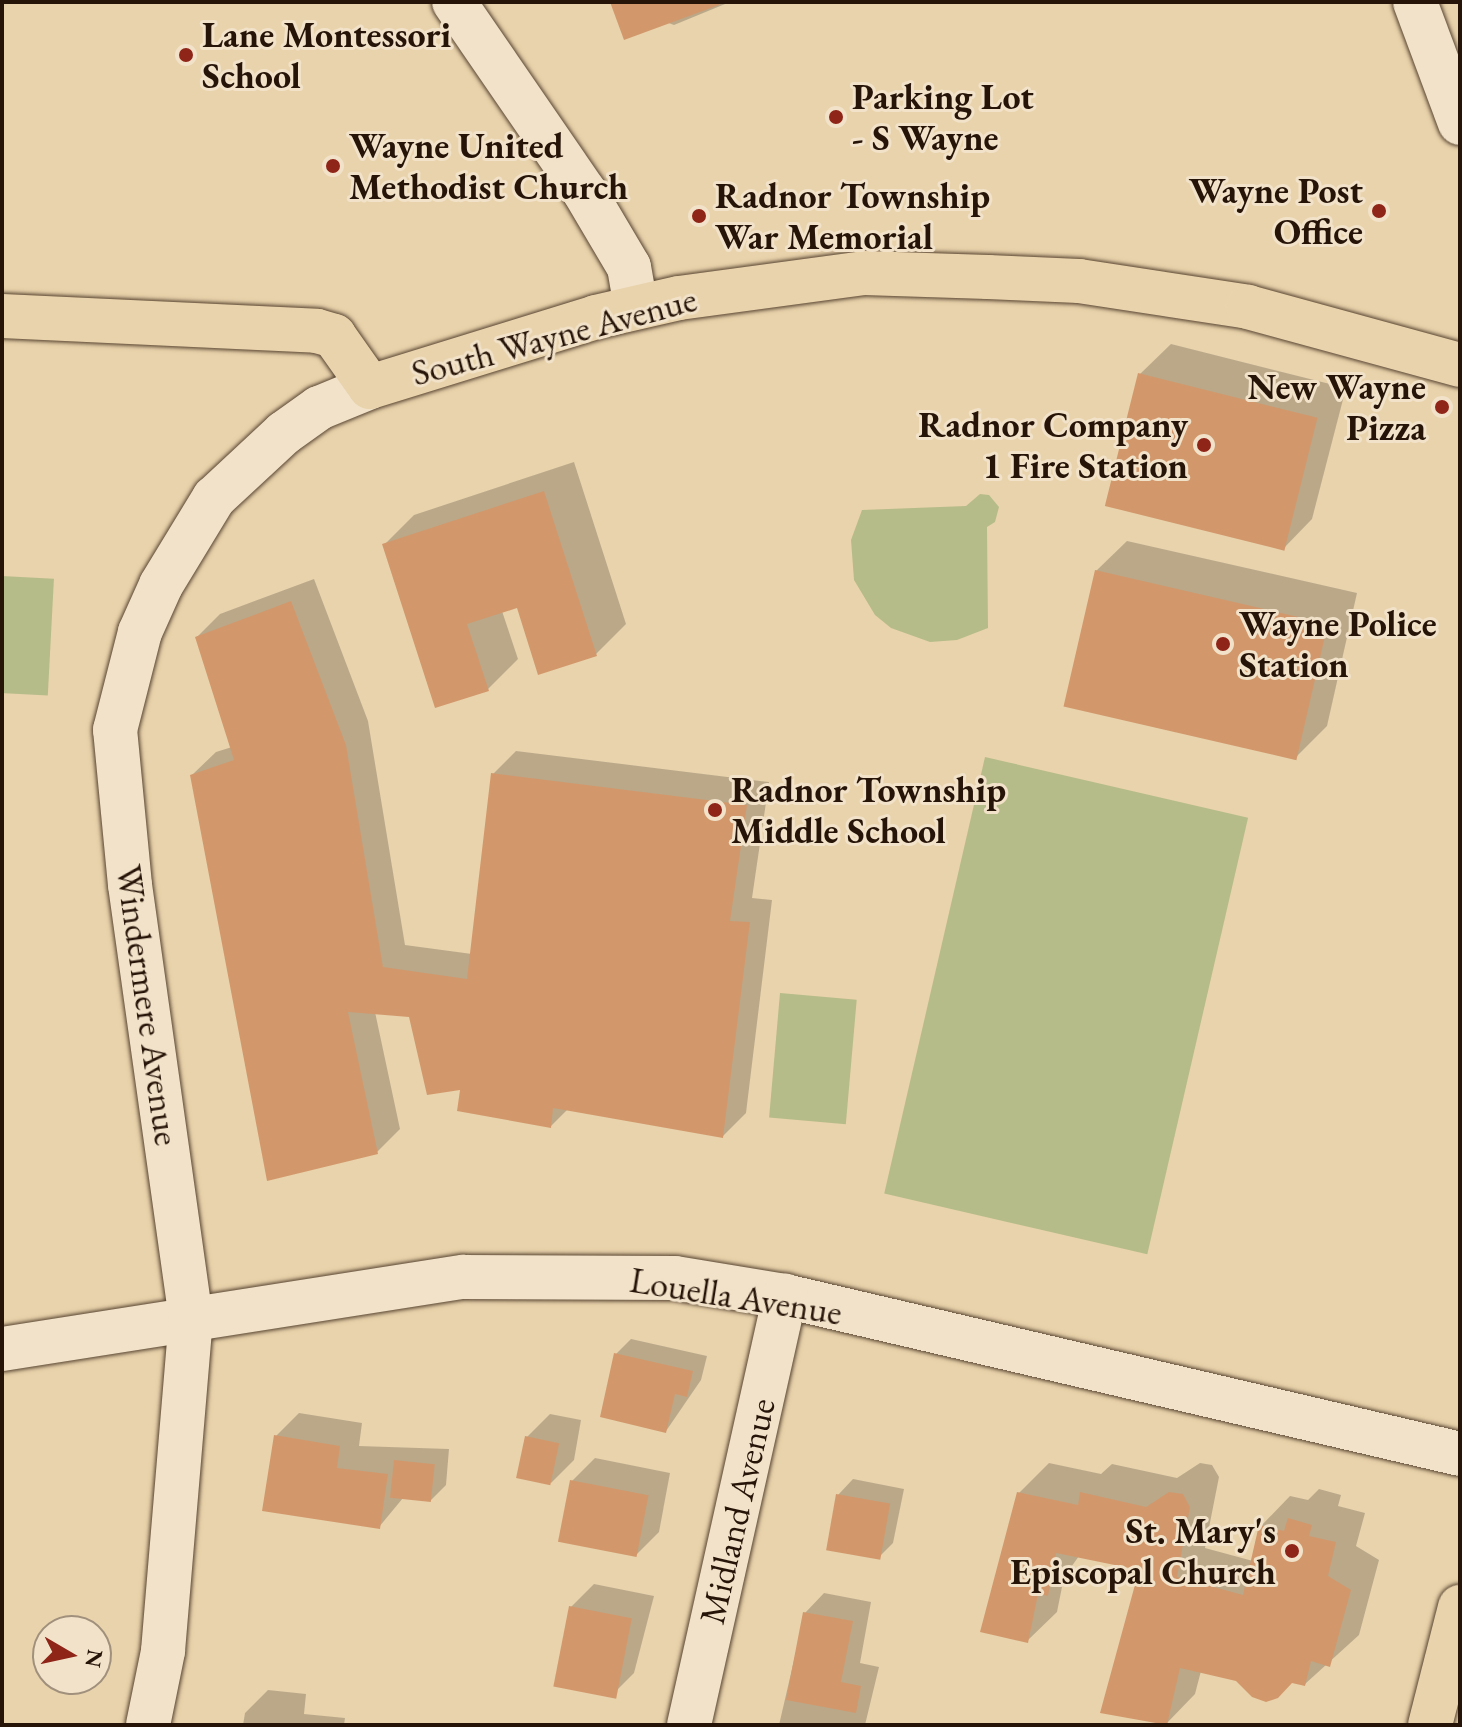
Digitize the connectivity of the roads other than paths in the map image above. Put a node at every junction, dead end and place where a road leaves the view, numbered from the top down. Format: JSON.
{"nodes":[{"id":1,"x":454,"y":2,"type":"edge"},
{"id":2,"x":1415,"y":2,"type":"edge"},
{"id":3,"x":1460,"y":123,"type":"edge"},
{"id":4,"x":636,"y":307,"type":"junction"},
{"id":5,"x":2,"y":316,"type":"edge"},
{"id":6,"x":1460,"y":365,"type":"edge"},
{"id":7,"x":370,"y":387,"type":"junction"},
{"id":8,"x":785,"y":1296,"type":"junction"},
{"id":9,"x":191,"y":1319,"type":"junction"},
{"id":10,"x":2,"y":1349,"type":"edge"},
{"id":11,"x":1460,"y":1454,"type":"edge"},
{"id":12,"x":1460,"y":1607,"type":"edge"},
{"id":13,"x":148,"y":1725,"type":"edge"},
{"id":14,"x":689,"y":1725,"type":"edge"},
{"id":15,"x":1430,"y":1725,"type":"edge"}],
"edges":[{"from":1,"to":4,"type":"street"},
{"from":2,"to":3,"type":"street"},
{"from":4,"to":6,"type":"main road","name":"South Wayne Avenue"},
{"from":4,"to":7,"type":"main road","name":"South Wayne Avenue"},
{"from":5,"to":7,"type":"main road","name":"South Wayne Avenue"},
{"from":7,"to":9,"type":"street","name":"Windermere Avenue"},
{"from":8,"to":9,"type":"street","name":"Louella Avenue"},
{"from":8,"to":11,"type":"street","name":"Louella Avenue"},
{"from":8,"to":14,"type":"street","name":"Midland Avenue"},
{"from":9,"to":10,"type":"street","name":"Louella Avenue"},
{"from":9,"to":13,"type":"street","name":"Windermere Avenue"},
{"from":12,"to":15,"type":"main road"}]}
